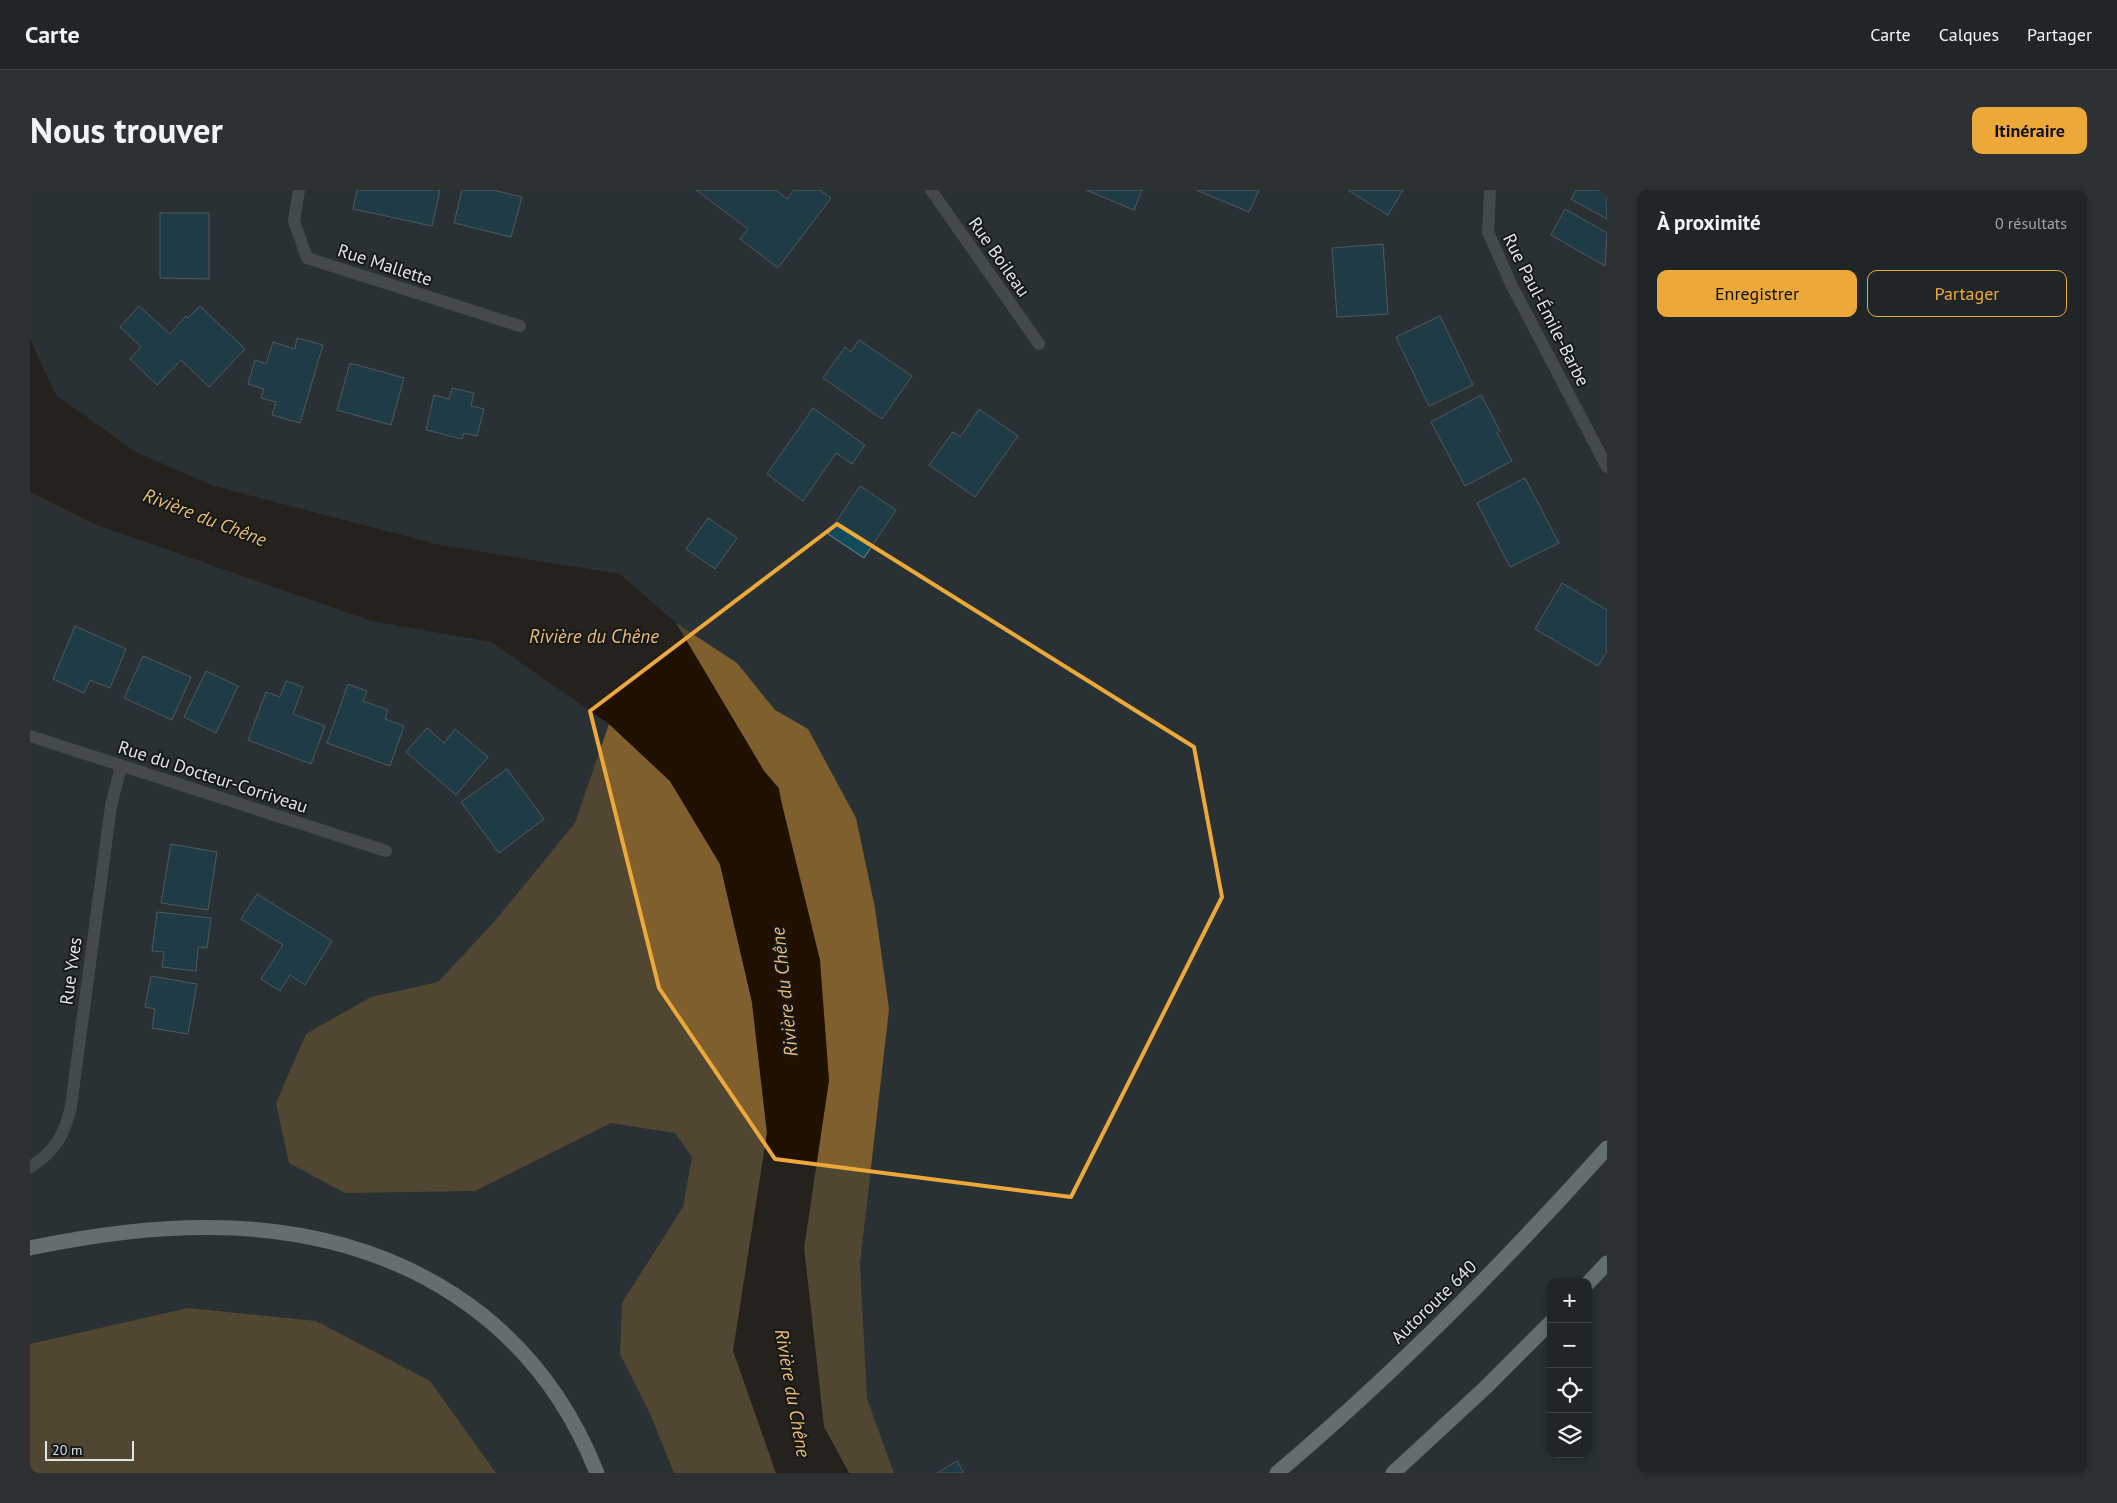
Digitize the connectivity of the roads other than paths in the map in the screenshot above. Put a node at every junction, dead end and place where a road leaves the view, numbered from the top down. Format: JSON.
{"nodes":[{"id":1,"x":299,"y":190,"type":"edge"},
{"id":2,"x":931,"y":190,"type":"edge"},
{"id":3,"x":1490,"y":190,"type":"edge"},
{"id":4,"x":520,"y":326,"type":"dead end"},
{"id":5,"x":1039,"y":344,"type":"dead end"},
{"id":6,"x":1607,"y":467,"type":"edge"},
{"id":7,"x":30,"y":736,"type":"edge"},
{"id":8,"x":121,"y":766,"type":"junction"},
{"id":9,"x":386,"y":851,"type":"dead end"},
{"id":10,"x":1607,"y":1148,"type":"edge"},
{"id":11,"x":34,"y":1165,"type":"edge"},
{"id":12,"x":30,"y":1248,"type":"edge"},
{"id":13,"x":1607,"y":1263,"type":"edge"},
{"id":14,"x":1592,"y":1279,"type":"edge"},
{"id":15,"x":1550,"y":1323,"type":"edge"},
{"id":16,"x":597,"y":1473,"type":"edge"},
{"id":17,"x":1277,"y":1473,"type":"edge"},
{"id":18,"x":1394,"y":1473,"type":"edge"}],
"edges":[{"from":1,"to":4,"type":"street","name":"Rue Mallette"},
{"from":2,"to":5,"type":"street","name":"Rue Boileau"},
{"from":3,"to":6,"type":"street","name":"Rue Paul-Émile-Barbe"},
{"from":7,"to":8,"type":"street","name":"Rue du Docteur-Corriveau"},
{"from":8,"to":9,"type":"street","name":"Rue du Docteur-Corriveau"},
{"from":8,"to":11,"type":"street","name":"Rue Yves"},
{"from":10,"to":17,"type":"highway","name":"Autoroute 640"},
{"from":12,"to":16,"type":"highway"},
{"from":13,"to":14,"type":"highway"},
{"from":15,"to":18,"type":"highway"}]}
